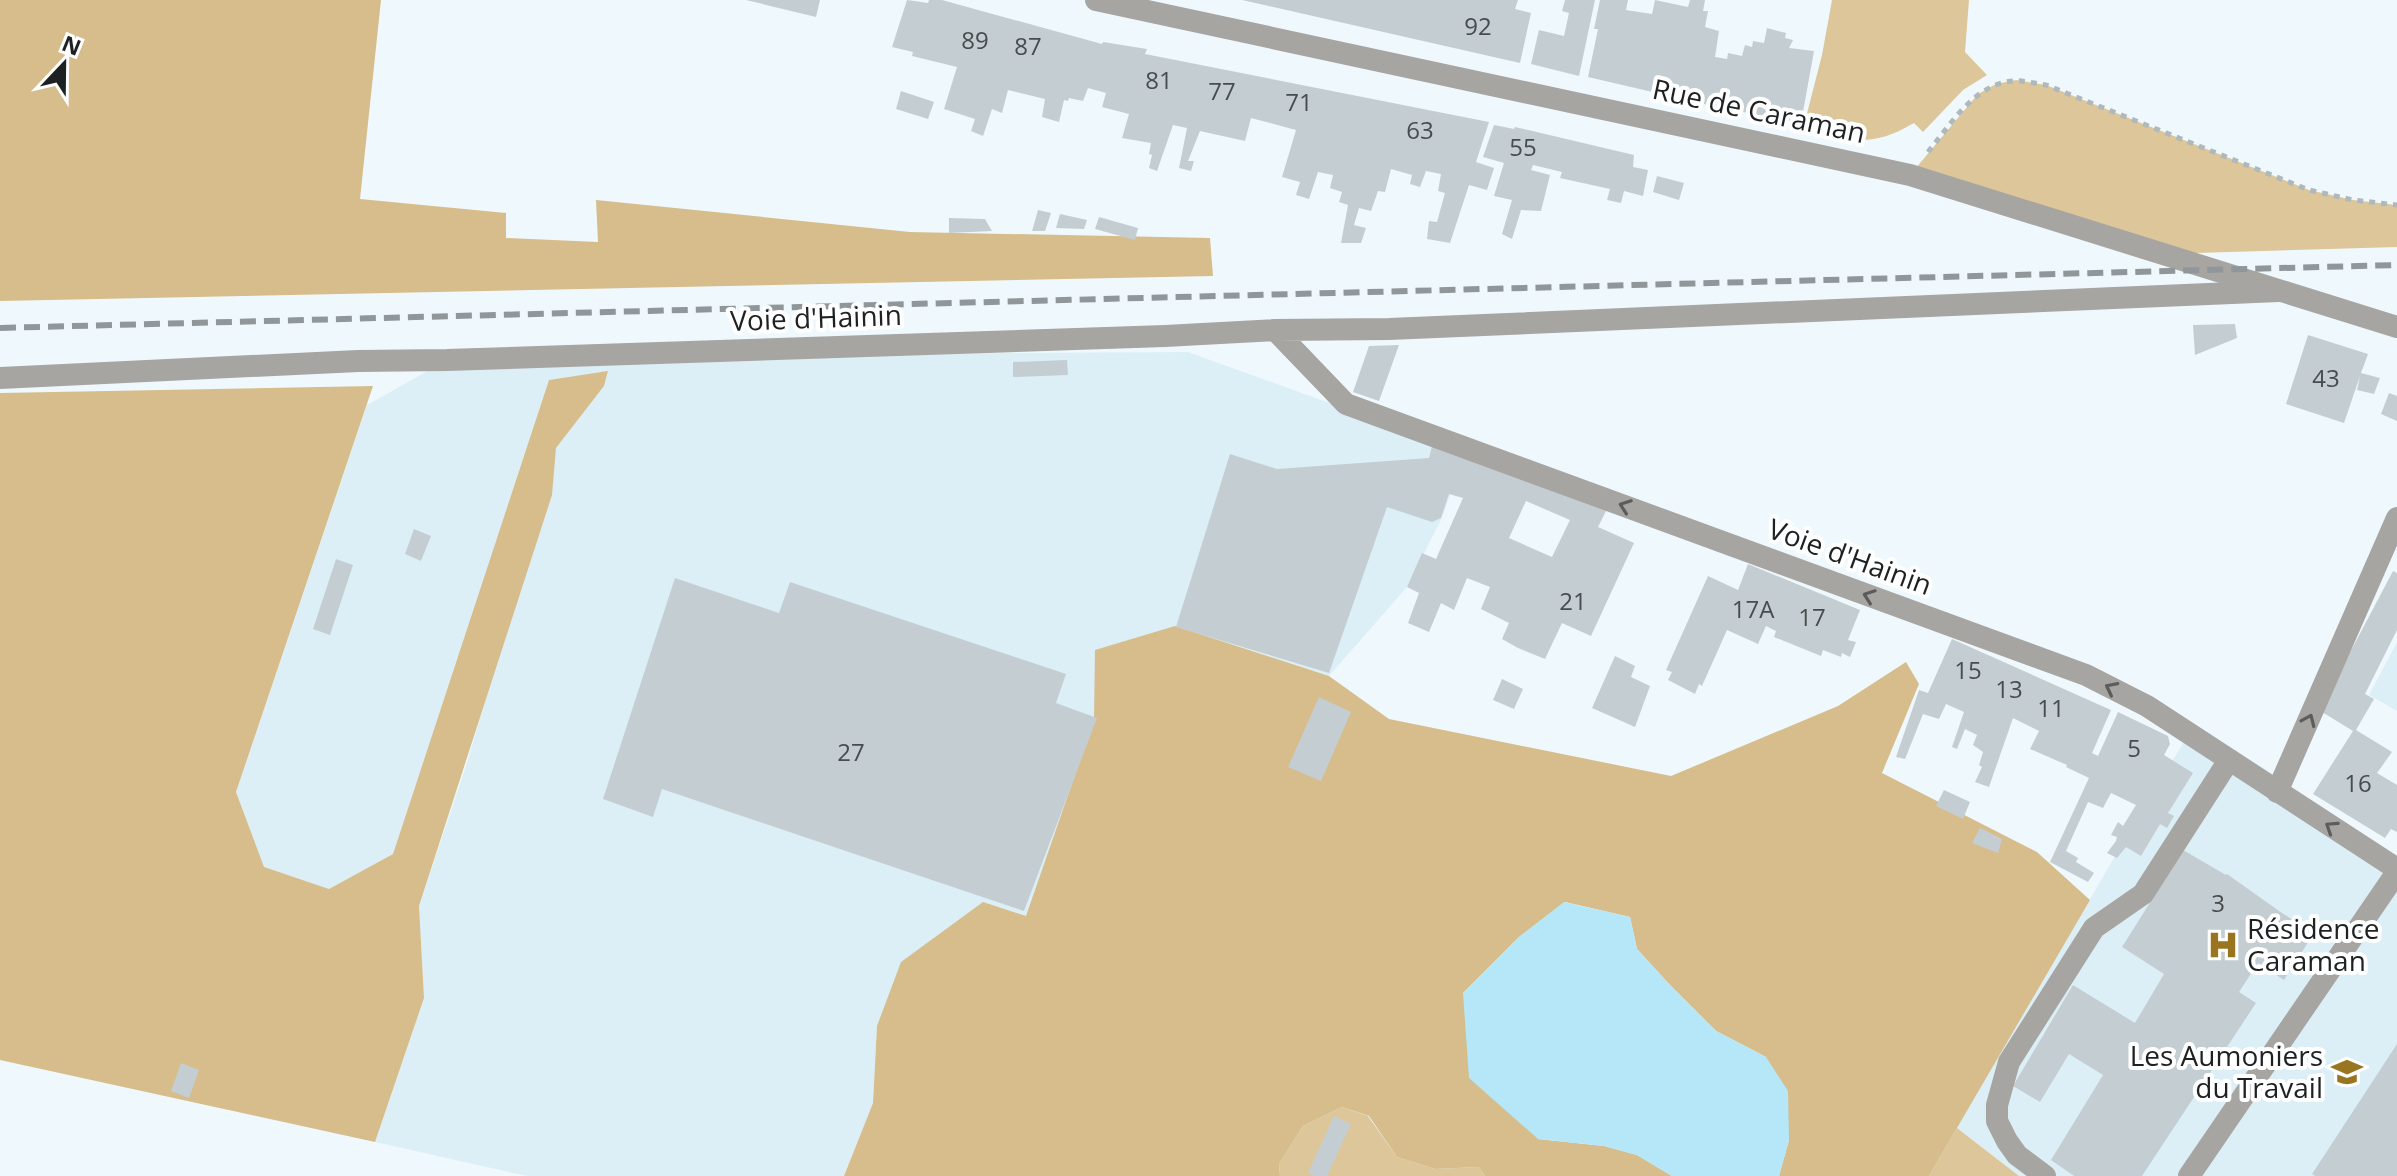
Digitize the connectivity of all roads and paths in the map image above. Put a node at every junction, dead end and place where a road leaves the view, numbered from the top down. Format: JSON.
{"nodes":[{"id":1,"x":1096,"y":0,"type":"edge"},
{"id":2,"x":1910,"y":175,"type":"junction"},
{"id":3,"x":2397,"y":205,"type":"edge"},
{"id":4,"x":2289,"y":291,"type":"junction"},
{"id":5,"x":2397,"y":327,"type":"edge"},
{"id":6,"x":1275,"y":330,"type":"junction"},
{"id":7,"x":0,"y":378,"type":"edge"},
{"id":8,"x":2397,"y":518,"type":"edge"},
{"id":9,"x":2229,"y":760,"type":"junction"},
{"id":10,"x":2277,"y":792,"type":"junction"},
{"id":11,"x":2397,"y":870,"type":"edge"},
{"id":12,"x":2045,"y":1176,"type":"edge"},
{"id":13,"x":2189,"y":1176,"type":"edge"}],
"edges":[{"from":1,"to":2,"type":"street","name":"Rue de Caraman"},
{"from":2,"to":3,"type":"path"},
{"from":2,"to":4,"type":"street","name":"Rue de Caraman"},
{"from":4,"to":5,"type":"street","name":"Rue de Caraman"},
{"from":4,"to":6,"type":"street","name":"Voie d'Hainin"},
{"from":6,"to":7,"type":"street","name":"Voie d'Hainin"},
{"from":9,"to":6,"type":"street","name":"Voie d'Hainin","one_way":true},
{"from":10,"to":8,"type":"street","one_way":true},
{"from":9,"to":10,"type":"street","name":"Voie d'Hainin"},
{"from":9,"to":12,"type":"street"},
{"from":11,"to":10,"type":"street","name":"Voie d'Hainin","one_way":true},
{"from":11,"to":13,"type":"street"}]}
